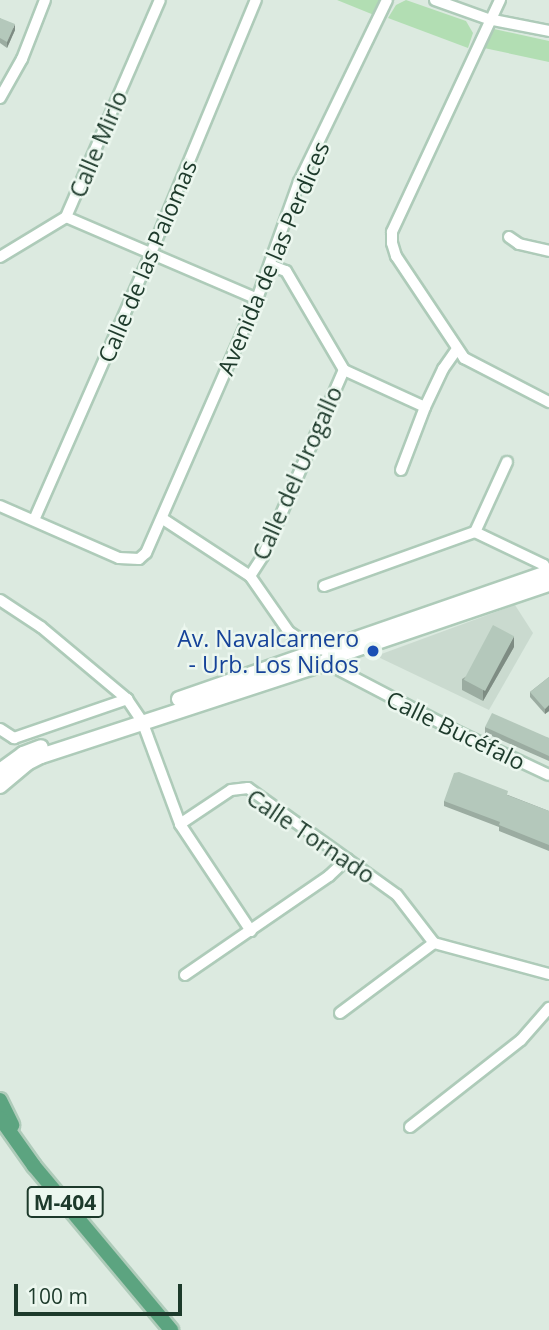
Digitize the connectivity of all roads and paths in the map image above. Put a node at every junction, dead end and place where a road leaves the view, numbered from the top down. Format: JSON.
{"nodes":[{"id":1,"x":45,"y":0,"type":"edge"},
{"id":2,"x":160,"y":0,"type":"edge"},
{"id":3,"x":256,"y":0,"type":"edge"},
{"id":4,"x":387,"y":0,"type":"edge"},
{"id":5,"x":435,"y":0,"type":"edge"},
{"id":6,"x":500,"y":0,"type":"edge"},
{"id":7,"x":488,"y":19,"type":"junction"},
{"id":8,"x":549,"y":31,"type":"edge"},
{"id":9,"x":0,"y":98,"type":"edge"},
{"id":10,"x":66,"y":216,"type":"junction"},
{"id":11,"x":509,"y":237,"type":"dead end"},
{"id":12,"x":549,"y":251,"type":"edge"},
{"id":13,"x":151,"y":253,"type":"junction"},
{"id":14,"x":0,"y":257,"type":"edge"},
{"id":15,"x":270,"y":265,"type":"junction"},
{"id":16,"x":257,"y":299,"type":"junction"},
{"id":17,"x":457,"y":349,"type":"junction"},
{"id":18,"x":344,"y":370,"type":"junction"},
{"id":19,"x":549,"y":402,"type":"edge"},
{"id":20,"x":425,"y":407,"type":"junction"},
{"id":21,"x":507,"y":462,"type":"dead end"},
{"id":22,"x":401,"y":470,"type":"dead end"},
{"id":23,"x":0,"y":506,"type":"edge"},
{"id":24,"x":163,"y":519,"type":"junction"},
{"id":25,"x":34,"y":520,"type":"junction"},
{"id":26,"x":475,"y":532,"type":"junction"},
{"id":27,"x":250,"y":576,"type":"junction"},
{"id":28,"x":548,"y":576,"type":"edge"},
{"id":29,"x":324,"y":586,"type":"dead end"},
{"id":30,"x":0,"y":600,"type":"edge"},
{"id":31,"x":321,"y":656,"type":"junction"},
{"id":32,"x":127,"y":699,"type":"junction"},
{"id":33,"x":140,"y":717,"type":"junction"},
{"id":34,"x":0,"y":729,"type":"edge"},
{"id":35,"x":0,"y":771,"type":"edge"},
{"id":36,"x":549,"y":775,"type":"edge"},
{"id":37,"x":0,"y":786,"type":"edge"},
{"id":38,"x":180,"y":824,"type":"junction"},
{"id":39,"x":347,"y":859,"type":"junction"},
{"id":40,"x":251,"y":931,"type":"junction"},
{"id":41,"x":434,"y":943,"type":"junction"},
{"id":42,"x":549,"y":974,"type":"edge"},
{"id":43,"x":185,"y":975,"type":"dead end"},
{"id":44,"x":549,"y":1008,"type":"edge"},
{"id":45,"x":340,"y":1013,"type":"dead end"},
{"id":46,"x":0,"y":1100,"type":"edge"},
{"id":47,"x":0,"y":1118,"type":"edge"},
{"id":48,"x":410,"y":1127,"type":"dead end"},
{"id":49,"x":23,"y":1149,"type":"junction"},
{"id":50,"x":171,"y":1330,"type":"edge"}],
"edges":[{"from":1,"to":9,"type":"street"},
{"from":2,"to":10,"type":"street","name":"Calle Mirlo"},
{"from":3,"to":13,"type":"street","name":"Calle de las Palomas"},
{"from":4,"to":15,"type":"street","name":"Avenida de las Perdices"},
{"from":5,"to":7,"type":"street"},
{"from":6,"to":7,"type":"street"},
{"from":7,"to":8,"type":"street"},
{"from":7,"to":17,"type":"street"},
{"from":10,"to":13,"type":"street"},
{"from":10,"to":14,"type":"street","name":"Calle Mirlo"},
{"from":11,"to":12,"type":"street"},
{"from":13,"to":16,"type":"street"},
{"from":13,"to":25,"type":"street","name":"Calle de las Palomas"},
{"from":15,"to":16,"type":"street","name":"Avenida de las Perdices"},
{"from":15,"to":18,"type":"street"},
{"from":16,"to":24,"type":"street","name":"Avenida de las Perdices"},
{"from":17,"to":19,"type":"street"},
{"from":17,"to":20,"type":"street"},
{"from":18,"to":20,"type":"street"},
{"from":18,"to":27,"type":"street","name":"Calle del Urogallo"},
{"from":20,"to":22,"type":"street"},
{"from":21,"to":26,"type":"street"},
{"from":23,"to":25,"type":"street"},
{"from":24,"to":25,"type":"street","name":"Avenida de las Perdices"},
{"from":24,"to":27,"type":"street"},
{"from":26,"to":28,"type":"street"},
{"from":26,"to":29,"type":"street"},
{"from":27,"to":31,"type":"street"},
{"from":28,"to":31,"type":"street"},
{"from":30,"to":32,"type":"street"},
{"from":31,"to":33,"type":"street"},
{"from":31,"to":36,"type":"street","name":"Calle Bucéfalo"},
{"from":32,"to":33,"type":"street"},
{"from":32,"to":34,"type":"street"},
{"from":33,"to":35,"type":"street"},
{"from":33,"to":37,"type":"street"},
{"from":33,"to":38,"type":"street"},
{"from":38,"to":39,"type":"street","name":"Calle Tornado"},
{"from":38,"to":40,"type":"street"},
{"from":39,"to":40,"type":"street"},
{"from":39,"to":41,"type":"street","name":"Calle Tornado"},
{"from":40,"to":43,"type":"street"},
{"from":41,"to":42,"type":"street"},
{"from":41,"to":45,"type":"street"},
{"from":44,"to":48,"type":"street"},
{"from":46,"to":49,"type":"main road","number":"M-404"},
{"from":47,"to":49,"type":"main road","number":"M-404"},
{"from":49,"to":50,"type":"main road","number":"M-404"}]}
